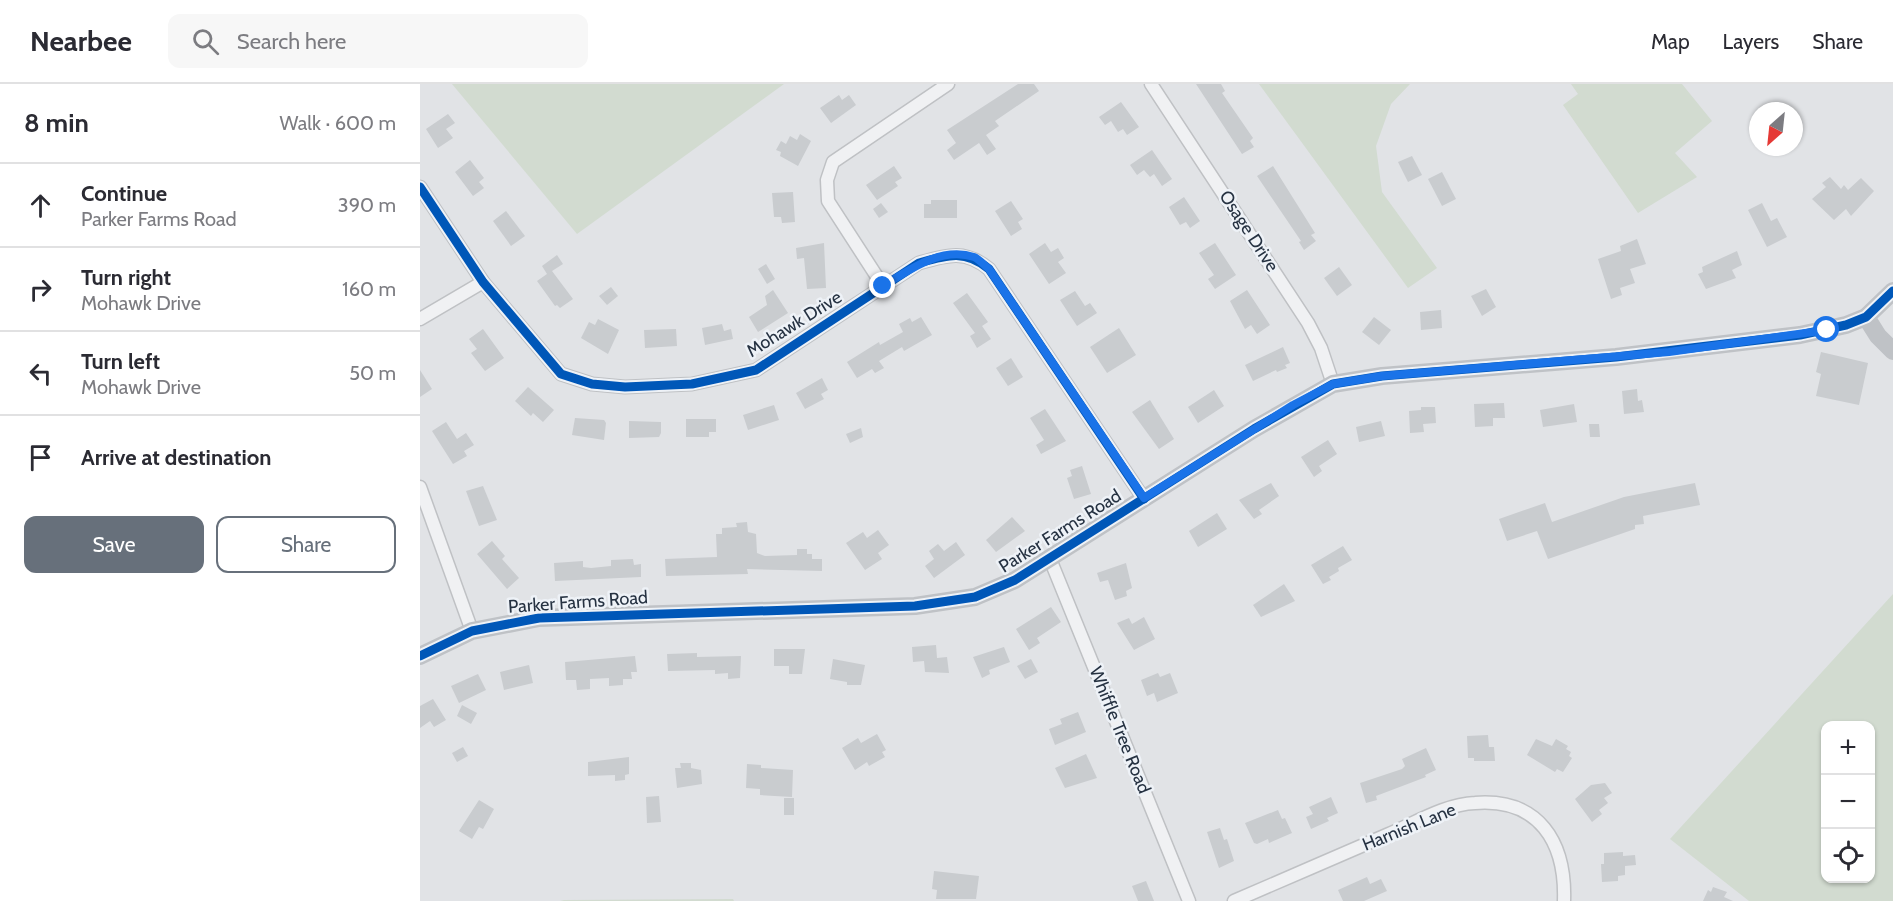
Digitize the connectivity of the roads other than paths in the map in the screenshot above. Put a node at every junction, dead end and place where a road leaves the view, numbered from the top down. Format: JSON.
{"nodes":[{"id":1,"x":948,"y":84,"type":"edge"},
{"id":2,"x":1151,"y":84,"type":"edge"},
{"id":3,"x":420,"y":187,"type":"edge"},
{"id":4,"x":483,"y":282,"type":"junction"},
{"id":5,"x":883,"y":286,"type":"junction"},
{"id":6,"x":1893,"y":291,"type":"edge"},
{"id":7,"x":1866,"y":317,"type":"junction"},
{"id":8,"x":420,"y":319,"type":"edge"},
{"id":9,"x":1893,"y":351,"type":"edge"},
{"id":10,"x":1333,"y":384,"type":"junction"},
{"id":11,"x":420,"y":487,"type":"edge"},
{"id":12,"x":1144,"y":498,"type":"junction"},
{"id":13,"x":1050,"y":559,"type":"junction"},
{"id":14,"x":472,"y":631,"type":"junction"},
{"id":15,"x":420,"y":656,"type":"edge"},
{"id":16,"x":1189,"y":901,"type":"edge"},
{"id":17,"x":1234,"y":901,"type":"edge"},
{"id":18,"x":1564,"y":901,"type":"edge"}],
"edges":[{"from":1,"to":5,"type":"street"},
{"from":2,"to":10,"type":"street","name":"Osage Drive"},
{"from":3,"to":4,"type":"street","name":"Mohawk Drive"},
{"from":4,"to":5,"type":"street","name":"Mohawk Drive"},
{"from":4,"to":8,"type":"street"},
{"from":5,"to":12,"type":"street","name":"Mohawk Drive"},
{"from":6,"to":7,"type":"street","name":"Parker Farms Road"},
{"from":7,"to":9,"type":"street"},
{"from":7,"to":10,"type":"street","name":"Parker Farms Road"},
{"from":10,"to":12,"type":"street","name":"Parker Farms Road"},
{"from":11,"to":14,"type":"street"},
{"from":12,"to":13,"type":"street","name":"Parker Farms Road"},
{"from":13,"to":14,"type":"street","name":"Parker Farms Road"},
{"from":13,"to":16,"type":"street","name":"Whiffle Tree Road"},
{"from":14,"to":15,"type":"street","name":"Parker Farms Road"},
{"from":17,"to":18,"type":"street","name":"Harnish Lane"}]}
